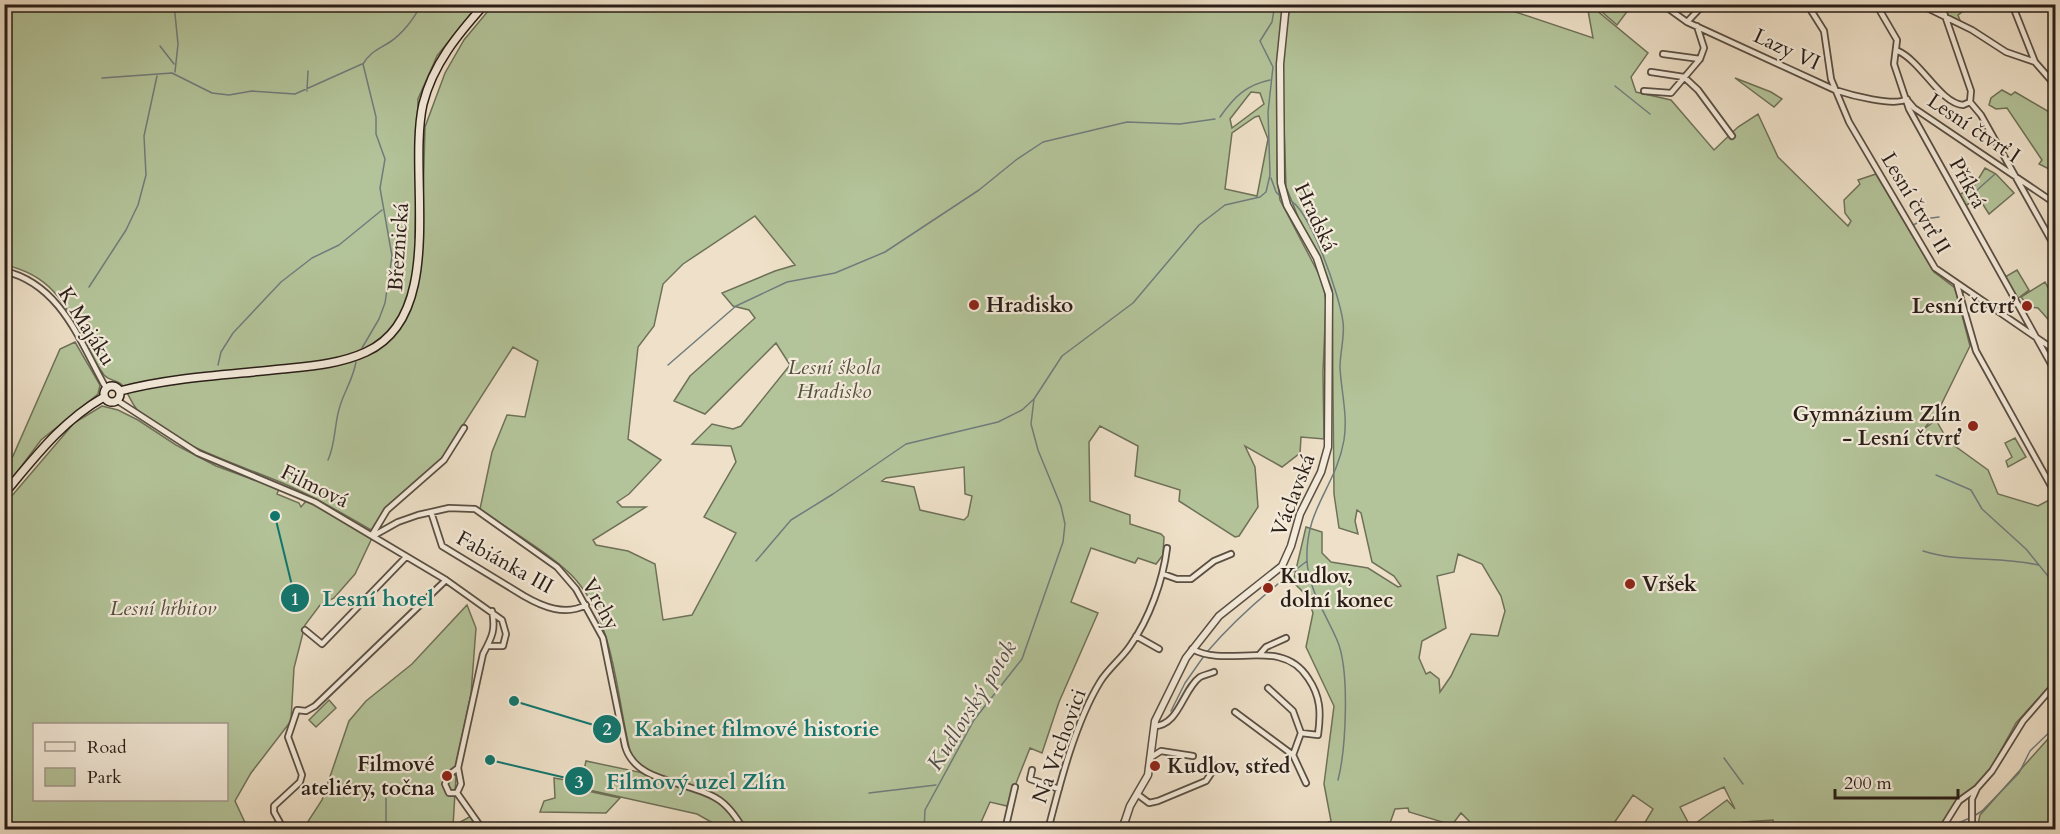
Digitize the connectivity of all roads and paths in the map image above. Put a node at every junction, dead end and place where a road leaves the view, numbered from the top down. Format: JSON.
{"nodes":[{"id":1,"x":485,"y":4,"type":"edge"},
{"id":2,"x":1286,"y":4,"type":"edge"},
{"id":3,"x":1662,"y":4,"type":"edge"},
{"id":4,"x":1704,"y":4,"type":"edge"},
{"id":5,"x":1807,"y":4,"type":"edge"},
{"id":6,"x":1876,"y":4,"type":"edge"},
{"id":7,"x":1919,"y":4,"type":"edge"},
{"id":8,"x":1941,"y":4,"type":"edge"},
{"id":9,"x":2012,"y":4,"type":"edge"},
{"id":10,"x":1944,"y":16,"type":"junction"},
{"id":11,"x":1687,"y":22,"type":"junction"},
{"id":12,"x":1696,"y":26,"type":"junction"},
{"id":13,"x":1898,"y":51,"type":"junction"},
{"id":14,"x":1663,"y":54,"type":"dead end"},
{"id":15,"x":1700,"y":59,"type":"junction"},
{"id":16,"x":2035,"y":62,"type":"junction"},
{"id":17,"x":1651,"y":72,"type":"dead end"},
{"id":18,"x":1684,"y":76,"type":"junction"},
{"id":19,"x":2055,"y":86,"type":"edge"},
{"id":20,"x":1835,"y":90,"type":"junction"},
{"id":21,"x":1644,"y":91,"type":"dead end"},
{"id":22,"x":1908,"y":99,"type":"junction"},
{"id":23,"x":1970,"y":102,"type":"junction"},
{"id":24,"x":1922,"y":113,"type":"junction"},
{"id":25,"x":1914,"y":120,"type":"junction"},
{"id":26,"x":1732,"y":136,"type":"dead end"},
{"id":27,"x":2004,"y":157,"type":"junction"},
{"id":28,"x":1996,"y":163,"type":"junction"},
{"id":29,"x":2014,"y":176,"type":"junction"},
{"id":30,"x":2037,"y":192,"type":"junction"},
{"id":31,"x":2028,"y":199,"type":"junction"},
{"id":32,"x":2055,"y":204,"type":"edge"},
{"id":33,"x":2055,"y":249,"type":"edge"},
{"id":34,"x":4,"y":271,"type":"edge"},
{"id":35,"x":1957,"y":285,"type":"junction"},
{"id":36,"x":2034,"y":336,"type":"junction"},
{"id":37,"x":2055,"y":351,"type":"edge"},
{"id":38,"x":2055,"y":373,"type":"edge"},
{"id":39,"x":106,"y":388,"type":"junction"},
{"id":40,"x":120,"y":391,"type":"junction"},
{"id":41,"x":104,"y":397,"type":"junction"},
{"id":42,"x":118,"y":400,"type":"junction"},
{"id":43,"x":464,"y":429,"type":"dead end"},
{"id":44,"x":1329,"y":442,"type":"joint"},
{"id":45,"x":4,"y":494,"type":"edge"},
{"id":46,"x":2055,"y":495,"type":"edge"},
{"id":47,"x":431,"y":512,"type":"junction"},
{"id":48,"x":373,"y":535,"type":"junction"},
{"id":49,"x":1167,"y":548,"type":"dead end"},
{"id":50,"x":1231,"y":554,"type":"dead end"},
{"id":51,"x":406,"y":556,"type":"junction"},
{"id":52,"x":1163,"y":574,"type":"junction"},
{"id":53,"x":446,"y":580,"type":"junction"},
{"id":54,"x":585,"y":604,"type":"junction"},
{"id":55,"x":492,"y":611,"type":"junction"},
{"id":56,"x":305,"y":630,"type":"dead end"},
{"id":57,"x":1136,"y":636,"type":"junction"},
{"id":58,"x":1286,"y":638,"type":"dead end"},
{"id":59,"x":488,"y":646,"type":"junction"},
{"id":60,"x":1159,"y":649,"type":"dead end"},
{"id":61,"x":1191,"y":649,"type":"junction"},
{"id":62,"x":1260,"y":655,"type":"junction"},
{"id":63,"x":1214,"y":672,"type":"dead end"},
{"id":64,"x":2055,"y":683,"type":"edge"},
{"id":65,"x":1268,"y":688,"type":"dead end"},
{"id":66,"x":1235,"y":712,"type":"dead end"},
{"id":67,"x":1154,"y":726,"type":"junction"},
{"id":68,"x":1301,"y":733,"type":"junction"},
{"id":69,"x":1293,"y":755,"type":"junction"},
{"id":70,"x":1193,"y":756,"type":"dead end"},
{"id":71,"x":1150,"y":758,"type":"junction"},
{"id":72,"x":1216,"y":766,"type":"dead end"},
{"id":73,"x":458,"y":768,"type":"junction"},
{"id":74,"x":1032,"y":770,"type":"dead end"},
{"id":75,"x":1306,"y":783,"type":"dead end"},
{"id":76,"x":1015,"y":787,"type":"dead end"},
{"id":77,"x":1977,"y":788,"type":"junction"},
{"id":78,"x":1059,"y":789,"type":"junction"},
{"id":79,"x":457,"y":793,"type":"junction"},
{"id":80,"x":1137,"y":794,"type":"junction"},
{"id":81,"x":1124,"y":822,"type":"junction"},
{"id":82,"x":1942,"y":829,"type":"edge"},
{"id":83,"x":284,"y":830,"type":"edge"},
{"id":84,"x":483,"y":830,"type":"edge"},
{"id":85,"x":744,"y":830,"type":"edge"},
{"id":86,"x":1005,"y":830,"type":"edge"},
{"id":87,"x":1048,"y":830,"type":"edge"},
{"id":88,"x":1122,"y":830,"type":"edge"},
{"id":89,"x":1134,"y":830,"type":"edge"},
{"id":90,"x":1972,"y":830,"type":"edge"}],
"edges":[{"from":1,"to":40,"type":"main road","name":"Březnická"},
{"from":2,"to":44,"type":"street","name":"Hradská"},
{"from":3,"to":11,"type":"street","name":"Lazy VI"},
{"from":4,"to":11,"type":"street"},
{"from":5,"to":20,"type":"street","name":"Lesní čtvrť II"},
{"from":6,"to":13,"type":"street","name":"Příkrá"},
{"from":7,"to":10,"type":"street"},
{"from":8,"to":10,"type":"street"},
{"from":9,"to":16,"type":"street"},
{"from":10,"to":16,"type":"street"},
{"from":10,"to":23,"type":"street"},
{"from":11,"to":12,"type":"street","name":"Lazy VI"},
{"from":12,"to":15,"type":"street"},
{"from":12,"to":20,"type":"street","name":"Lazy VI"},
{"from":13,"to":22,"type":"street","name":"Příkrá"},
{"from":13,"to":23,"type":"street"},
{"from":14,"to":15,"type":"street"},
{"from":15,"to":18,"type":"street"},
{"from":16,"to":19,"type":"street"},
{"from":17,"to":18,"type":"street"},
{"from":18,"to":21,"type":"street"},
{"from":18,"to":26,"type":"street"},
{"from":20,"to":22,"type":"street","name":"Lesní čtvrť I"},
{"from":20,"to":35,"type":"street","name":"Lesní čtvrť II"},
{"from":22,"to":24,"type":"street","name":"Lesní čtvrť I"},
{"from":22,"to":25,"type":"street","name":"Příkrá"},
{"from":23,"to":27,"type":"street"},
{"from":24,"to":25,"type":"street"},
{"from":24,"to":28,"type":"street","name":"Lesní čtvrť I"},
{"from":25,"to":36,"type":"street","name":"Příkrá"},
{"from":27,"to":28,"type":"street"},
{"from":27,"to":29,"type":"street"},
{"from":28,"to":29,"type":"street","name":"Lesní čtvrť I"},
{"from":29,"to":30,"type":"street","name":"Lesní čtvrť I"},
{"from":29,"to":31,"type":"street"},
{"from":30,"to":31,"type":"street"},
{"from":30,"to":32,"type":"street","name":"Lesní čtvrť I"},
{"from":31,"to":33,"type":"street"},
{"from":34,"to":39,"type":"street","name":"K Majáku"},
{"from":35,"to":36,"type":"street","name":"Lesní čtvrť II"},
{"from":35,"to":46,"type":"street"},
{"from":36,"to":37,"type":"street","name":"Lesní čtvrť II"},
{"from":36,"to":38,"type":"street","name":"Příkrá"},
{"from":39,"to":40,"type":"main road","name":"Březnická"},
{"from":39,"to":41,"type":"main road"},
{"from":40,"to":42,"type":"main road"},
{"from":41,"to":42,"type":"main road"},
{"from":41,"to":45,"type":"main road"},
{"from":42,"to":48,"type":"street","name":"Filmová"},
{"from":43,"to":48,"type":"street"},
{"from":44,"to":61,"type":"street","name":"Václavská"},
{"from":47,"to":48,"type":"street","name":"Vrchy"},
{"from":47,"to":54,"type":"street","name":"Vrchy"},
{"from":47,"to":54,"type":"street","name":"Fabiánka III"},
{"from":48,"to":51,"type":"street","name":"Filmová"},
{"from":49,"to":52,"type":"street","name":"Na Vrchovici"},
{"from":50,"to":52,"type":"street"},
{"from":51,"to":53,"type":"street","name":"Filmová"},
{"from":51,"to":56,"type":"street"},
{"from":52,"to":57,"type":"street","name":"Na Vrchovici"},
{"from":53,"to":55,"type":"street","name":"Filmová"},
{"from":53,"to":83,"type":"street"},
{"from":54,"to":85,"type":"street","name":"Vrchy"},
{"from":55,"to":59,"type":"street"},
{"from":55,"to":59,"type":"street","name":"Filmová"},
{"from":57,"to":60,"type":"street"},
{"from":57,"to":78,"type":"street","name":"Na Vrchovici"},
{"from":58,"to":62,"type":"street"},
{"from":59,"to":73,"type":"street"},
{"from":61,"to":62,"type":"street"},
{"from":61,"to":67,"type":"street","name":"Václavská"},
{"from":62,"to":68,"type":"street"},
{"from":63,"to":67,"type":"street"},
{"from":64,"to":77,"type":"street"},
{"from":65,"to":68,"type":"street"},
{"from":66,"to":69,"type":"street"},
{"from":67,"to":71,"type":"street","name":"Václavská"},
{"from":68,"to":69,"type":"street"},
{"from":69,"to":75,"type":"street"},
{"from":70,"to":71,"type":"street"},
{"from":71,"to":80,"type":"street","name":"Václavská"},
{"from":72,"to":80,"type":"street"},
{"from":73,"to":79,"type":"street"},
{"from":73,"to":79,"type":"street"},
{"from":74,"to":78,"type":"street"},
{"from":76,"to":86,"type":"street"},
{"from":77,"to":82,"type":"street"},
{"from":77,"to":90,"type":"street"},
{"from":78,"to":87,"type":"street","name":"Na Vrchovici"},
{"from":79,"to":84,"type":"street"},
{"from":80,"to":81,"type":"street","name":"Václavská"},
{"from":81,"to":88,"type":"street","name":"Václavská"},
{"from":81,"to":89,"type":"street"}]}
